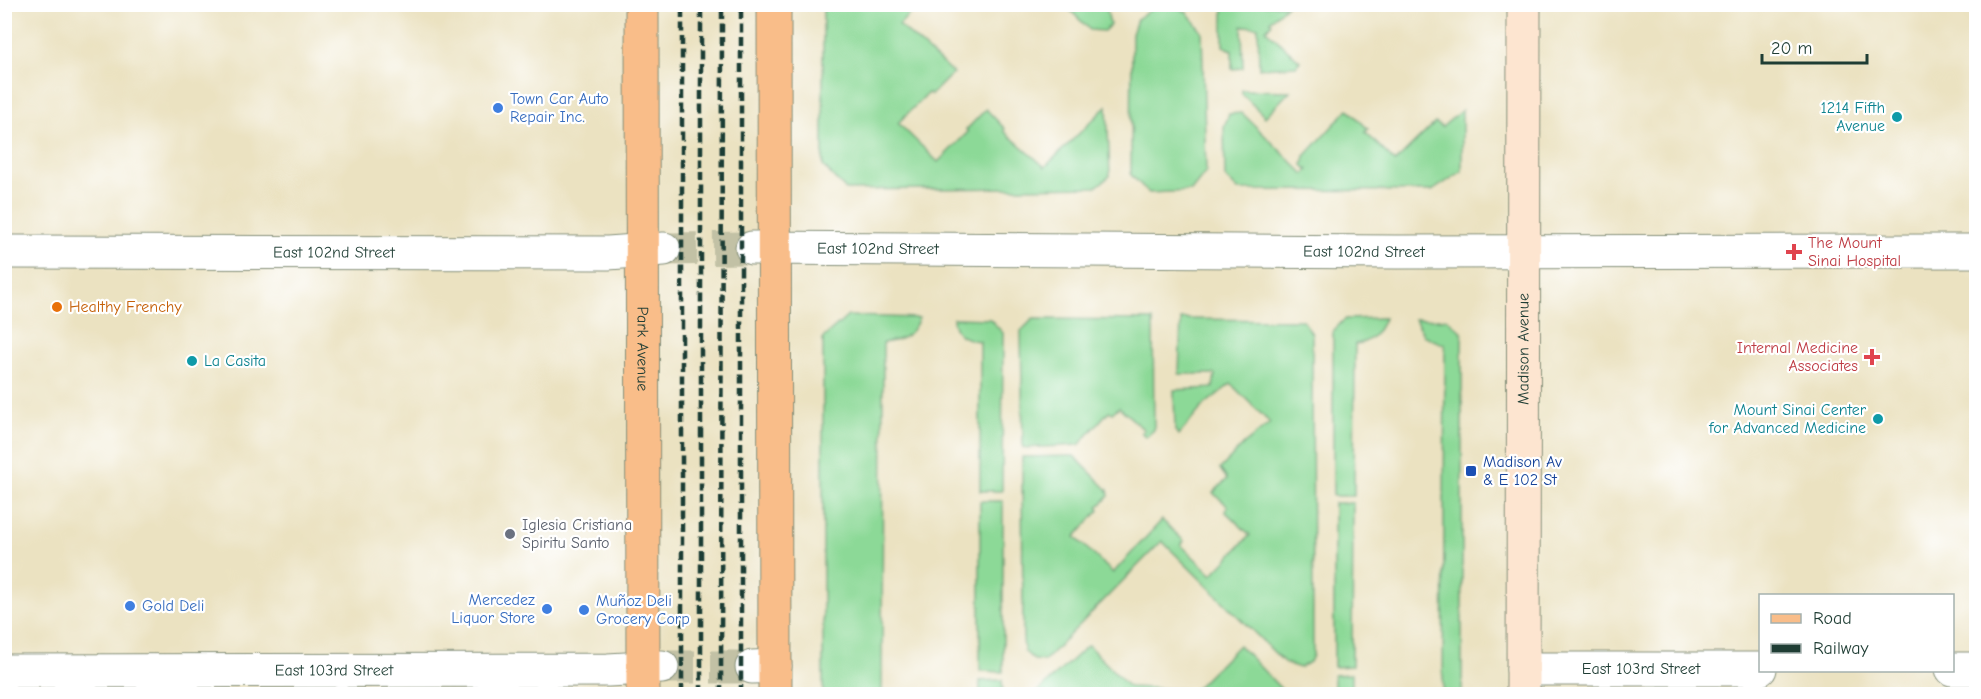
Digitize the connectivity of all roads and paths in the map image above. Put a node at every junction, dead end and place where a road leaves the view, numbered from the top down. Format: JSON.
{"nodes":[{"id":1,"x":642,"y":4,"type":"edge"},
{"id":2,"x":774,"y":4,"type":"edge"},
{"id":3,"x":1524,"y":4,"type":"edge"},
{"id":4,"x":764,"y":248,"type":"junction"},
{"id":5,"x":653,"y":250,"type":"junction"},
{"id":6,"x":1524,"y":251,"type":"junction"},
{"id":7,"x":1977,"y":251,"type":"edge"},
{"id":8,"x":4,"y":252,"type":"edge"},
{"id":9,"x":1759,"y":669,"type":"edge"},
{"id":10,"x":1954,"y":669,"type":"edge"},
{"id":11,"x":1977,"y":669,"type":"edge"},
{"id":12,"x":4,"y":671,"type":"edge"},
{"id":13,"x":649,"y":676,"type":"edge"},
{"id":14,"x":767,"y":676,"type":"edge"},
{"id":15,"x":1523,"y":682,"type":"edge"}],
"edges":[{"from":1,"to":5,"type":"main road","name":"Park Avenue"},
{"from":2,"to":4,"type":"main road"},
{"from":3,"to":6,"type":"main road","name":"Madison Avenue"},
{"from":4,"to":6,"type":"street","name":"East 102nd Street"},
{"from":4,"to":14,"type":"main road"},
{"from":5,"to":8,"type":"street","name":"East 102nd Street"},
{"from":5,"to":13,"type":"main road","name":"Park Avenue"},
{"from":6,"to":7,"type":"street","name":"East 102nd Street"},
{"from":6,"to":15,"type":"main road","name":"Madison Avenue"},
{"from":9,"to":15,"type":"street","name":"East 103rd Street"},
{"from":10,"to":11,"type":"street"},
{"from":12,"to":13,"type":"street","name":"East 103rd Street"}]}
